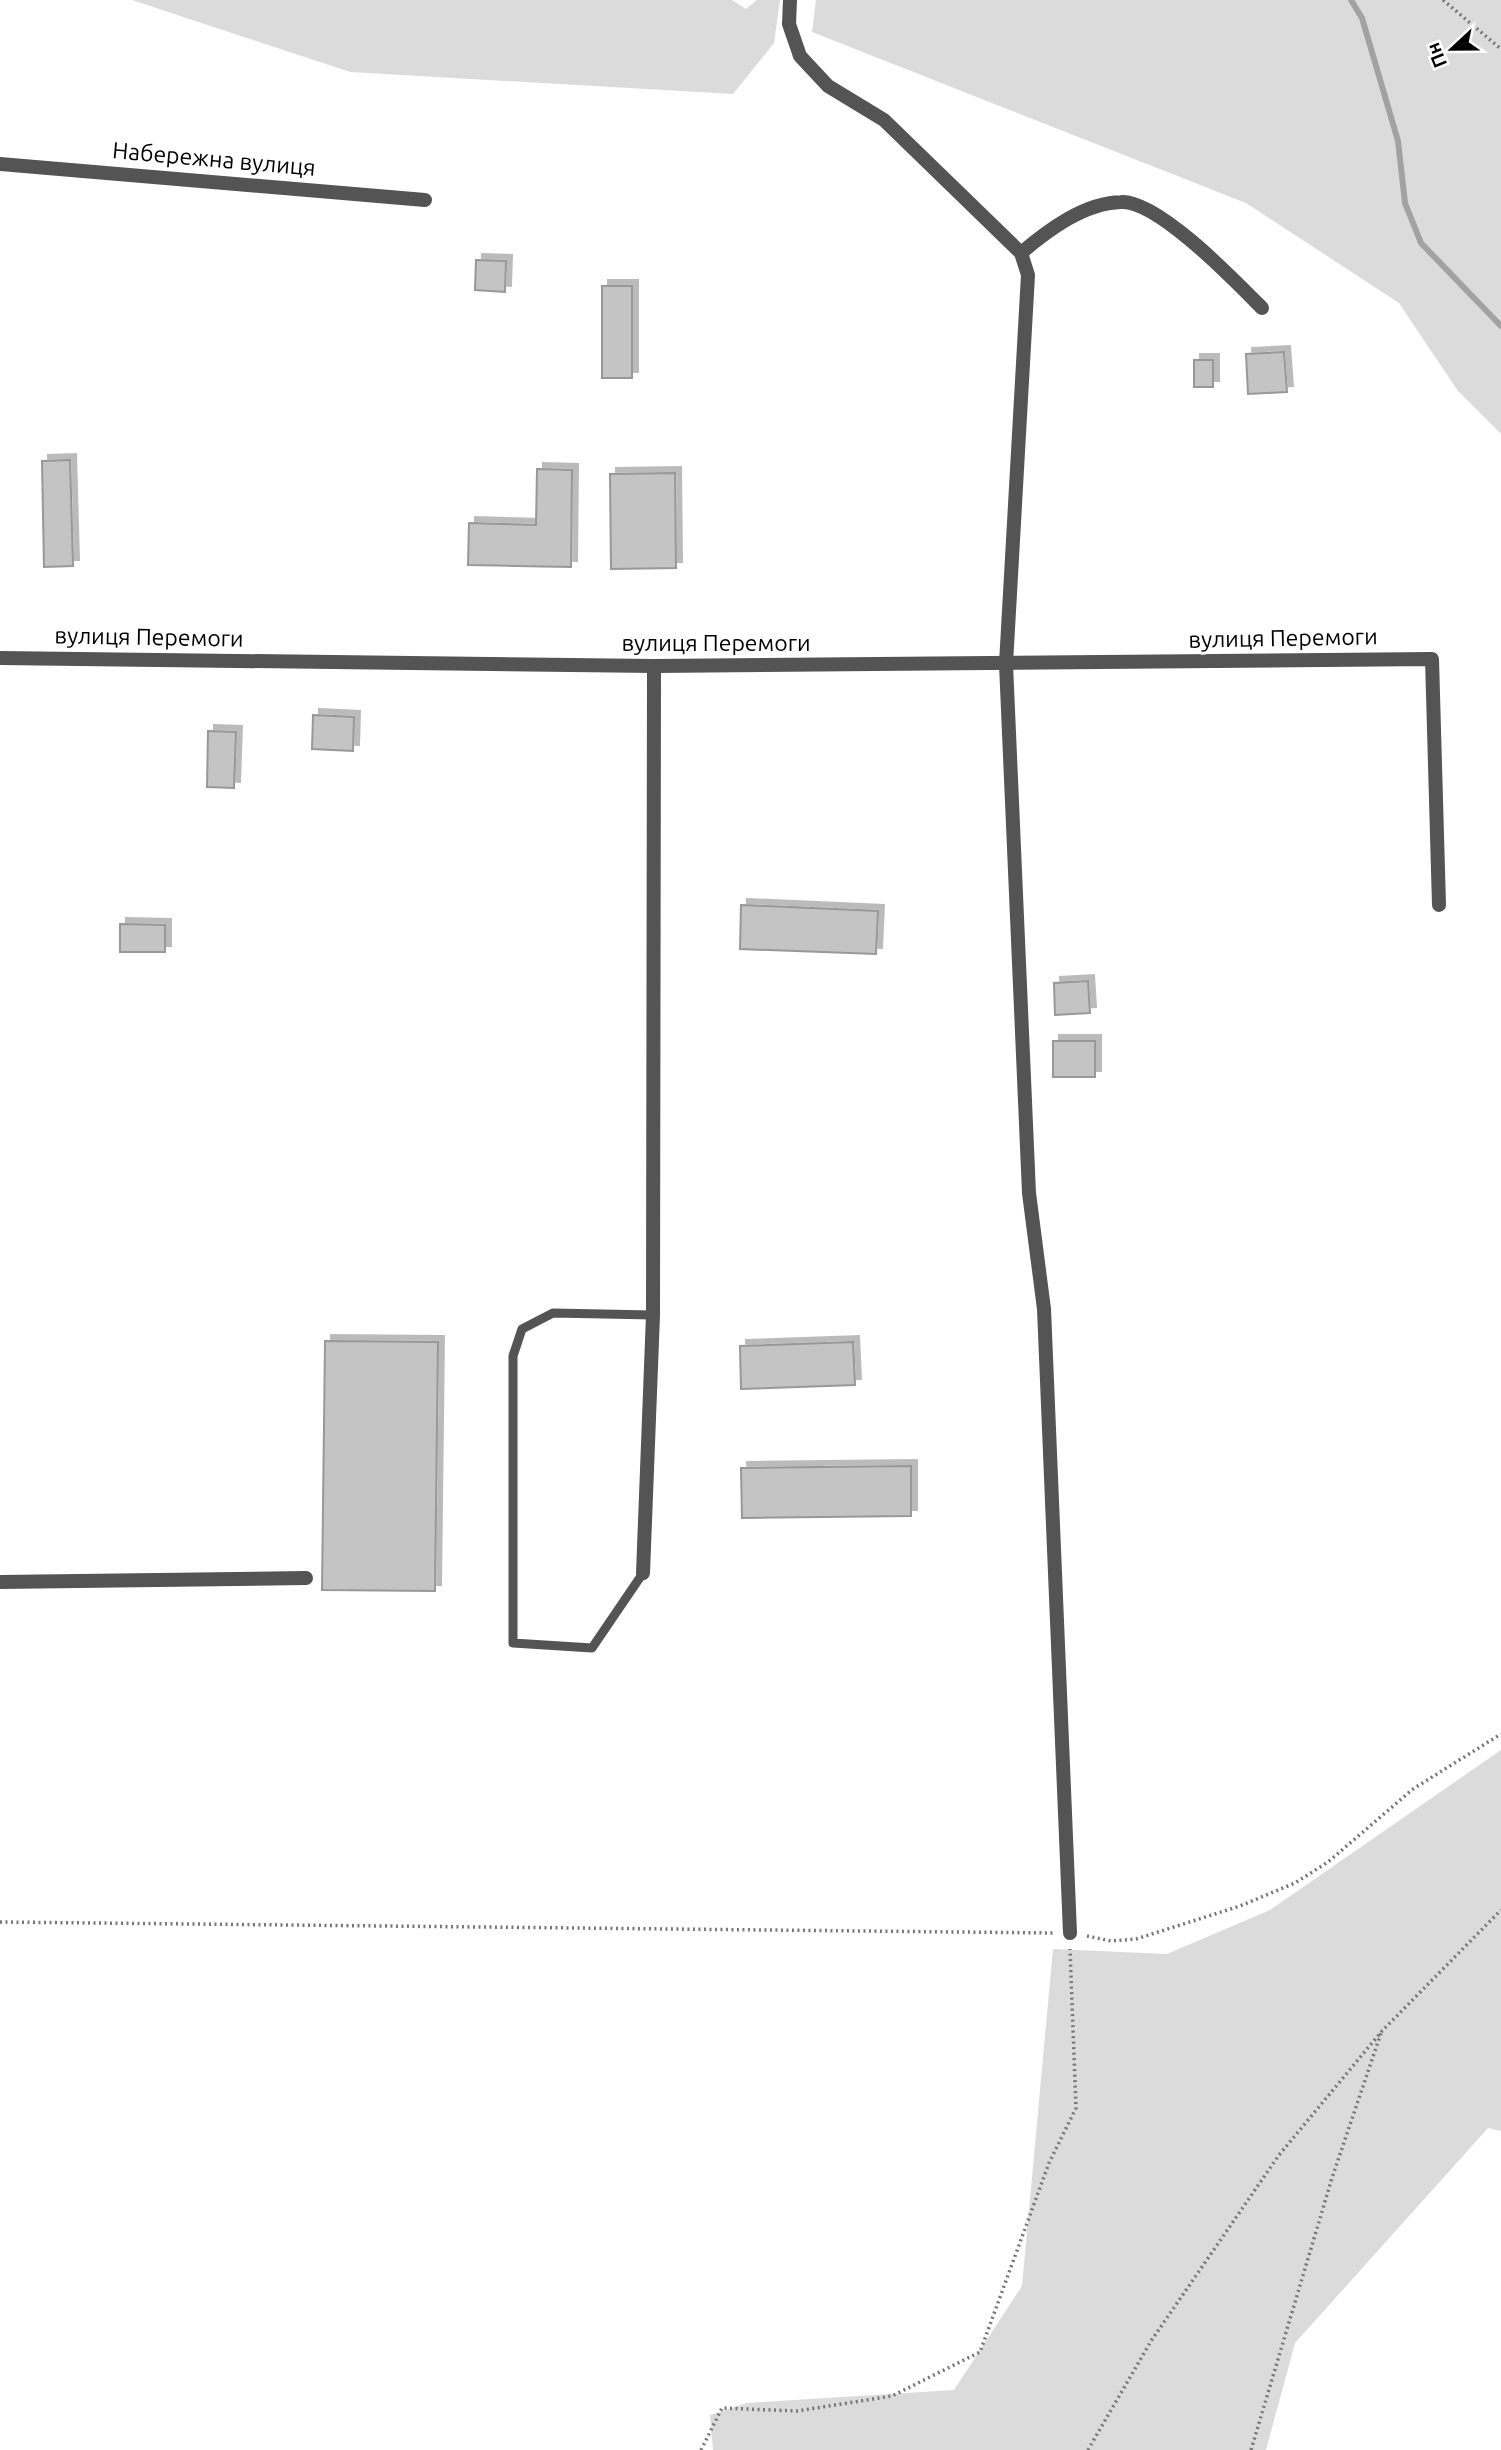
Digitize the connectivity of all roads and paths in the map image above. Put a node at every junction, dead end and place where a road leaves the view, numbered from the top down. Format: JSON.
{"nodes":[{"id":1,"x":790,"y":0,"type":"edge"},
{"id":2,"x":1443,"y":0,"type":"edge"},
{"id":3,"x":1501,"y":49,"type":"edge"},
{"id":4,"x":0,"y":164,"type":"edge"},
{"id":5,"x":425,"y":200,"type":"dead end"},
{"id":6,"x":1021,"y":253,"type":"junction"},
{"id":7,"x":1262,"y":308,"type":"dead end"},
{"id":8,"x":0,"y":657,"type":"edge"},
{"id":9,"x":1006,"y":664,"type":"junction"},
{"id":10,"x":654,"y":666,"type":"junction"},
{"id":11,"x":1439,"y":905,"type":"dead end"},
{"id":12,"x":653,"y":1315,"type":"junction"},
{"id":13,"x":643,"y":1573,"type":"joint"},
{"id":14,"x":306,"y":1578,"type":"dead end"},
{"id":15,"x":0,"y":1582,"type":"edge"},
{"id":16,"x":1501,"y":1734,"type":"edge"},
{"id":17,"x":1501,"y":1910,"type":"edge"},
{"id":18,"x":0,"y":1922,"type":"edge"},
{"id":19,"x":1069,"y":1933,"type":"junction"},
{"id":20,"x":1382,"y":2031,"type":"junction"},
{"id":21,"x":701,"y":2450,"type":"edge"},
{"id":22,"x":1088,"y":2450,"type":"edge"},
{"id":23,"x":1251,"y":2450,"type":"edge"}],
"edges":[{"from":1,"to":6,"type":"street"},
{"from":2,"to":3,"type":"path"},
{"from":4,"to":5,"type":"street","name":"Набережна вулиця"},
{"from":6,"to":7,"type":"street"},
{"from":6,"to":9,"type":"street"},
{"from":8,"to":10,"type":"street","name":"вулиця Перемоги"},
{"from":9,"to":10,"type":"street","name":"вулиця Перемоги"},
{"from":9,"to":11,"type":"street","name":"вулиця Перемоги"},
{"from":9,"to":19,"type":"street"},
{"from":10,"to":12,"type":"street"},
{"from":12,"to":13,"type":"street"},
{"from":12,"to":13,"type":"lane"},
{"from":14,"to":15,"type":"street"},
{"from":16,"to":19,"type":"path"},
{"from":17,"to":20,"type":"path"},
{"from":18,"to":19,"type":"path"},
{"from":19,"to":21,"type":"path"},
{"from":20,"to":22,"type":"path"},
{"from":20,"to":23,"type":"path"}]}
